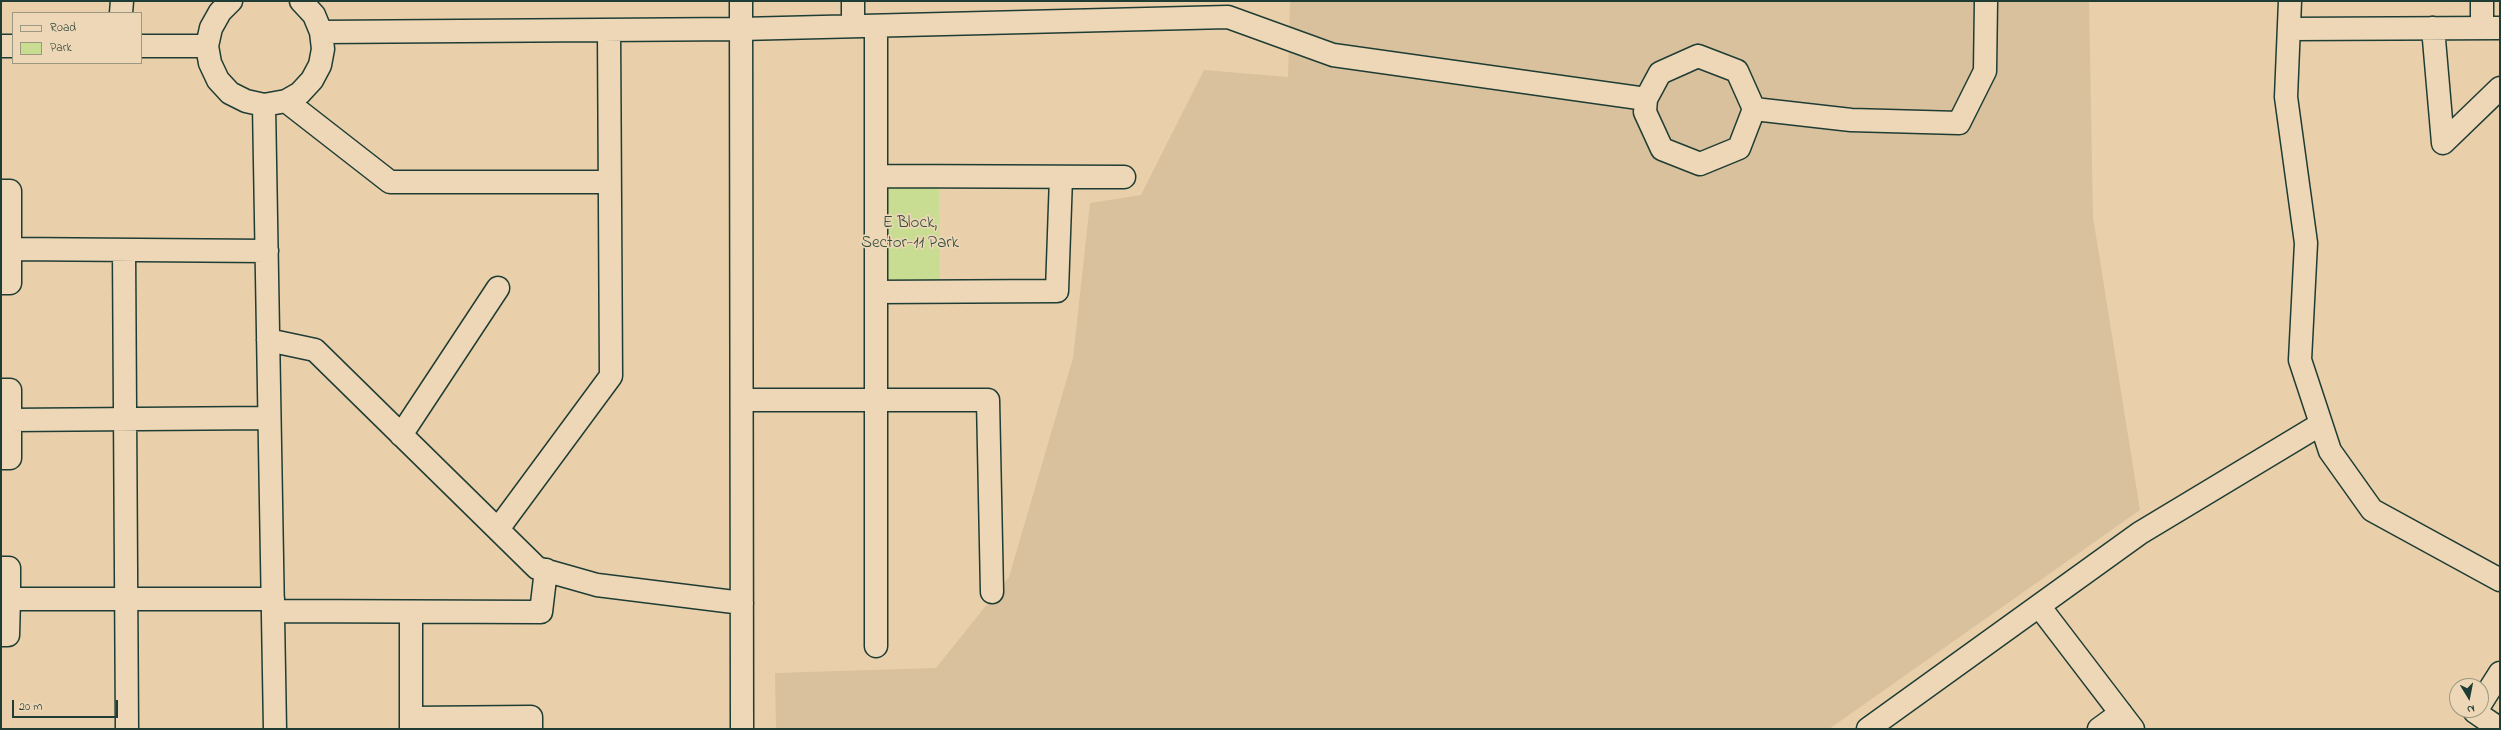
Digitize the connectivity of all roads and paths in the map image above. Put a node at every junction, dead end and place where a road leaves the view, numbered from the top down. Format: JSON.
{"nodes":[{"id":1,"x":122,"y":1,"type":"edge"},
{"id":2,"x":231,"y":1,"type":"edge"},
{"id":3,"x":301,"y":1,"type":"edge"},
{"id":4,"x":741,"y":1,"type":"edge"},
{"id":5,"x":853,"y":1,"type":"edge"},
{"id":6,"x":1986,"y":1,"type":"edge"},
{"id":7,"x":2290,"y":1,"type":"edge"},
{"id":8,"x":2482,"y":1,"type":"edge"},
{"id":9,"x":1228,"y":9,"type":"edge"},
{"id":10,"x":121,"y":12,"type":"edge"},
{"id":11,"x":853,"y":26,"type":"junction"},
{"id":12,"x":876,"y":26,"type":"junction"},
{"id":13,"x":2433,"y":28,"type":"junction"},
{"id":14,"x":2491,"y":28,"type":"edge"},
{"id":15,"x":741,"y":29,"type":"junction"},
{"id":16,"x":2289,"y":29,"type":"junction"},
{"id":17,"x":609,"y":30,"type":"junction"},
{"id":18,"x":322,"y":32,"type":"junction"},
{"id":19,"x":1,"y":46,"type":"edge"},
{"id":20,"x":12,"y":46,"type":"edge"},
{"id":21,"x":142,"y":46,"type":"edge"},
{"id":22,"x":207,"y":46,"type":"junction"},
{"id":23,"x":2500,"y":88,"type":"edge"},
{"id":24,"x":1646,"y":99,"type":"junction"},
{"id":25,"x":286,"y":101,"type":"junction"},
{"id":26,"x":264,"y":104,"type":"junction"},
{"id":27,"x":1754,"y":109,"type":"junction"},
{"id":28,"x":876,"y":176,"type":"junction"},
{"id":29,"x":1061,"y":177,"type":"junction"},
{"id":30,"x":1124,"y":177,"type":"dead end"},
{"id":31,"x":609,"y":182,"type":"junction"},
{"id":32,"x":1,"y":191,"type":"edge"},
{"id":33,"x":10,"y":249,"type":"junction"},
{"id":34,"x":124,"y":250,"type":"junction"},
{"id":35,"x":267,"y":251,"type":"junction"},
{"id":36,"x":1,"y":283,"type":"edge"},
{"id":37,"x":498,"y":288,"type":"dead end"},
{"id":38,"x":876,"y":292,"type":"junction"},
{"id":39,"x":268,"y":340,"type":"junction"},
{"id":40,"x":1,"y":390,"type":"edge"},
{"id":41,"x":742,"y":400,"type":"junction"},
{"id":42,"x":876,"y":400,"type":"junction"},
{"id":43,"x":269,"y":418,"type":"junction"},
{"id":44,"x":125,"y":419,"type":"junction"},
{"id":45,"x":10,"y":420,"type":"junction"},
{"id":46,"x":2321,"y":424,"type":"junction"},
{"id":47,"x":401,"y":435,"type":"junction"},
{"id":48,"x":1,"y":458,"type":"edge"},
{"id":49,"x":498,"y":529,"type":"junction"},
{"id":50,"x":1,"y":568,"type":"edge"},
{"id":51,"x":546,"y":570,"type":"junction"},
{"id":52,"x":2500,"y":580,"type":"edge"},
{"id":53,"x":992,"y":592,"type":"dead end"},
{"id":54,"x":9,"y":599,"type":"junction"},
{"id":55,"x":126,"y":599,"type":"junction"},
{"id":56,"x":742,"y":604,"type":"junction"},
{"id":57,"x":273,"y":605,"type":"junction"},
{"id":58,"x":2039,"y":606,"type":"junction"},
{"id":59,"x":411,"y":612,"type":"junction"},
{"id":60,"x":1,"y":635,"type":"edge"},
{"id":61,"x":876,"y":646,"type":"dead end"},
{"id":62,"x":2500,"y":672,"type":"edge"},
{"id":63,"x":2489,"y":690,"type":"edge"},
{"id":64,"x":2484,"y":718,"type":"edge"},
{"id":65,"x":2127,"y":721,"type":"edge"},
{"id":66,"x":411,"y":724,"type":"edge"},
{"id":67,"x":127,"y":729,"type":"edge"},
{"id":68,"x":275,"y":729,"type":"edge"},
{"id":69,"x":531,"y":729,"type":"edge"},
{"id":70,"x":742,"y":729,"type":"edge"},
{"id":71,"x":1868,"y":729,"type":"edge"},
{"id":72,"x":2099,"y":729,"type":"edge"},
{"id":73,"x":2500,"y":729,"type":"edge"}],
"edges":[{"from":1,"to":10,"type":"street"},
{"from":2,"to":22,"type":"street"},
{"from":3,"to":18,"type":"street"},
{"from":4,"to":15,"type":"street"},
{"from":5,"to":11,"type":"street"},
{"from":6,"to":27,"type":"street"},
{"from":7,"to":16,"type":"street"},
{"from":8,"to":14,"type":"street"},
{"from":9,"to":12,"type":"street"},
{"from":9,"to":24,"type":"street"},
{"from":11,"to":12,"type":"street"},
{"from":11,"to":15,"type":"street"},
{"from":12,"to":28,"type":"street"},
{"from":13,"to":14,"type":"street"},
{"from":13,"to":16,"type":"street"},
{"from":13,"to":23,"type":"street"},
{"from":15,"to":17,"type":"street"},
{"from":15,"to":41,"type":"street"},
{"from":16,"to":46,"type":"street"},
{"from":17,"to":18,"type":"street"},
{"from":17,"to":31,"type":"street"},
{"from":18,"to":25,"type":"street"},
{"from":19,"to":20,"type":"street"},
{"from":21,"to":22,"type":"street"},
{"from":22,"to":26,"type":"street"},
{"from":24,"to":27,"type":"street"},
{"from":24,"to":27,"type":"street"},
{"from":25,"to":26,"type":"street"},
{"from":25,"to":31,"type":"street"},
{"from":26,"to":35,"type":"street"},
{"from":28,"to":29,"type":"street"},
{"from":28,"to":38,"type":"street"},
{"from":29,"to":30,"type":"street"},
{"from":29,"to":38,"type":"street"},
{"from":31,"to":49,"type":"street"},
{"from":32,"to":33,"type":"street"},
{"from":33,"to":34,"type":"street"},
{"from":33,"to":36,"type":"street"},
{"from":34,"to":35,"type":"street"},
{"from":34,"to":44,"type":"street"},
{"from":35,"to":39,"type":"street"},
{"from":37,"to":47,"type":"street"},
{"from":38,"to":42,"type":"street"},
{"from":39,"to":43,"type":"street"},
{"from":39,"to":47,"type":"street"},
{"from":40,"to":45,"type":"street"},
{"from":41,"to":42,"type":"street"},
{"from":41,"to":56,"type":"street"},
{"from":42,"to":53,"type":"street"},
{"from":42,"to":61,"type":"street"},
{"from":43,"to":44,"type":"street"},
{"from":43,"to":57,"type":"street"},
{"from":44,"to":45,"type":"street"},
{"from":44,"to":55,"type":"street"},
{"from":45,"to":48,"type":"street"},
{"from":46,"to":52,"type":"street"},
{"from":46,"to":58,"type":"street"},
{"from":47,"to":49,"type":"street"},
{"from":49,"to":51,"type":"street"},
{"from":50,"to":54,"type":"street"},
{"from":51,"to":56,"type":"street"},
{"from":51,"to":59,"type":"street"},
{"from":54,"to":55,"type":"street"},
{"from":54,"to":60,"type":"street"},
{"from":55,"to":57,"type":"street"},
{"from":55,"to":67,"type":"street"},
{"from":56,"to":70,"type":"street"},
{"from":57,"to":59,"type":"street"},
{"from":57,"to":68,"type":"street"},
{"from":58,"to":65,"type":"street"},
{"from":58,"to":71,"type":"street"},
{"from":59,"to":66,"type":"street"},
{"from":62,"to":63,"type":"street"},
{"from":64,"to":73,"type":"street"},
{"from":65,"to":72,"type":"street"},
{"from":66,"to":69,"type":"street"}]}
